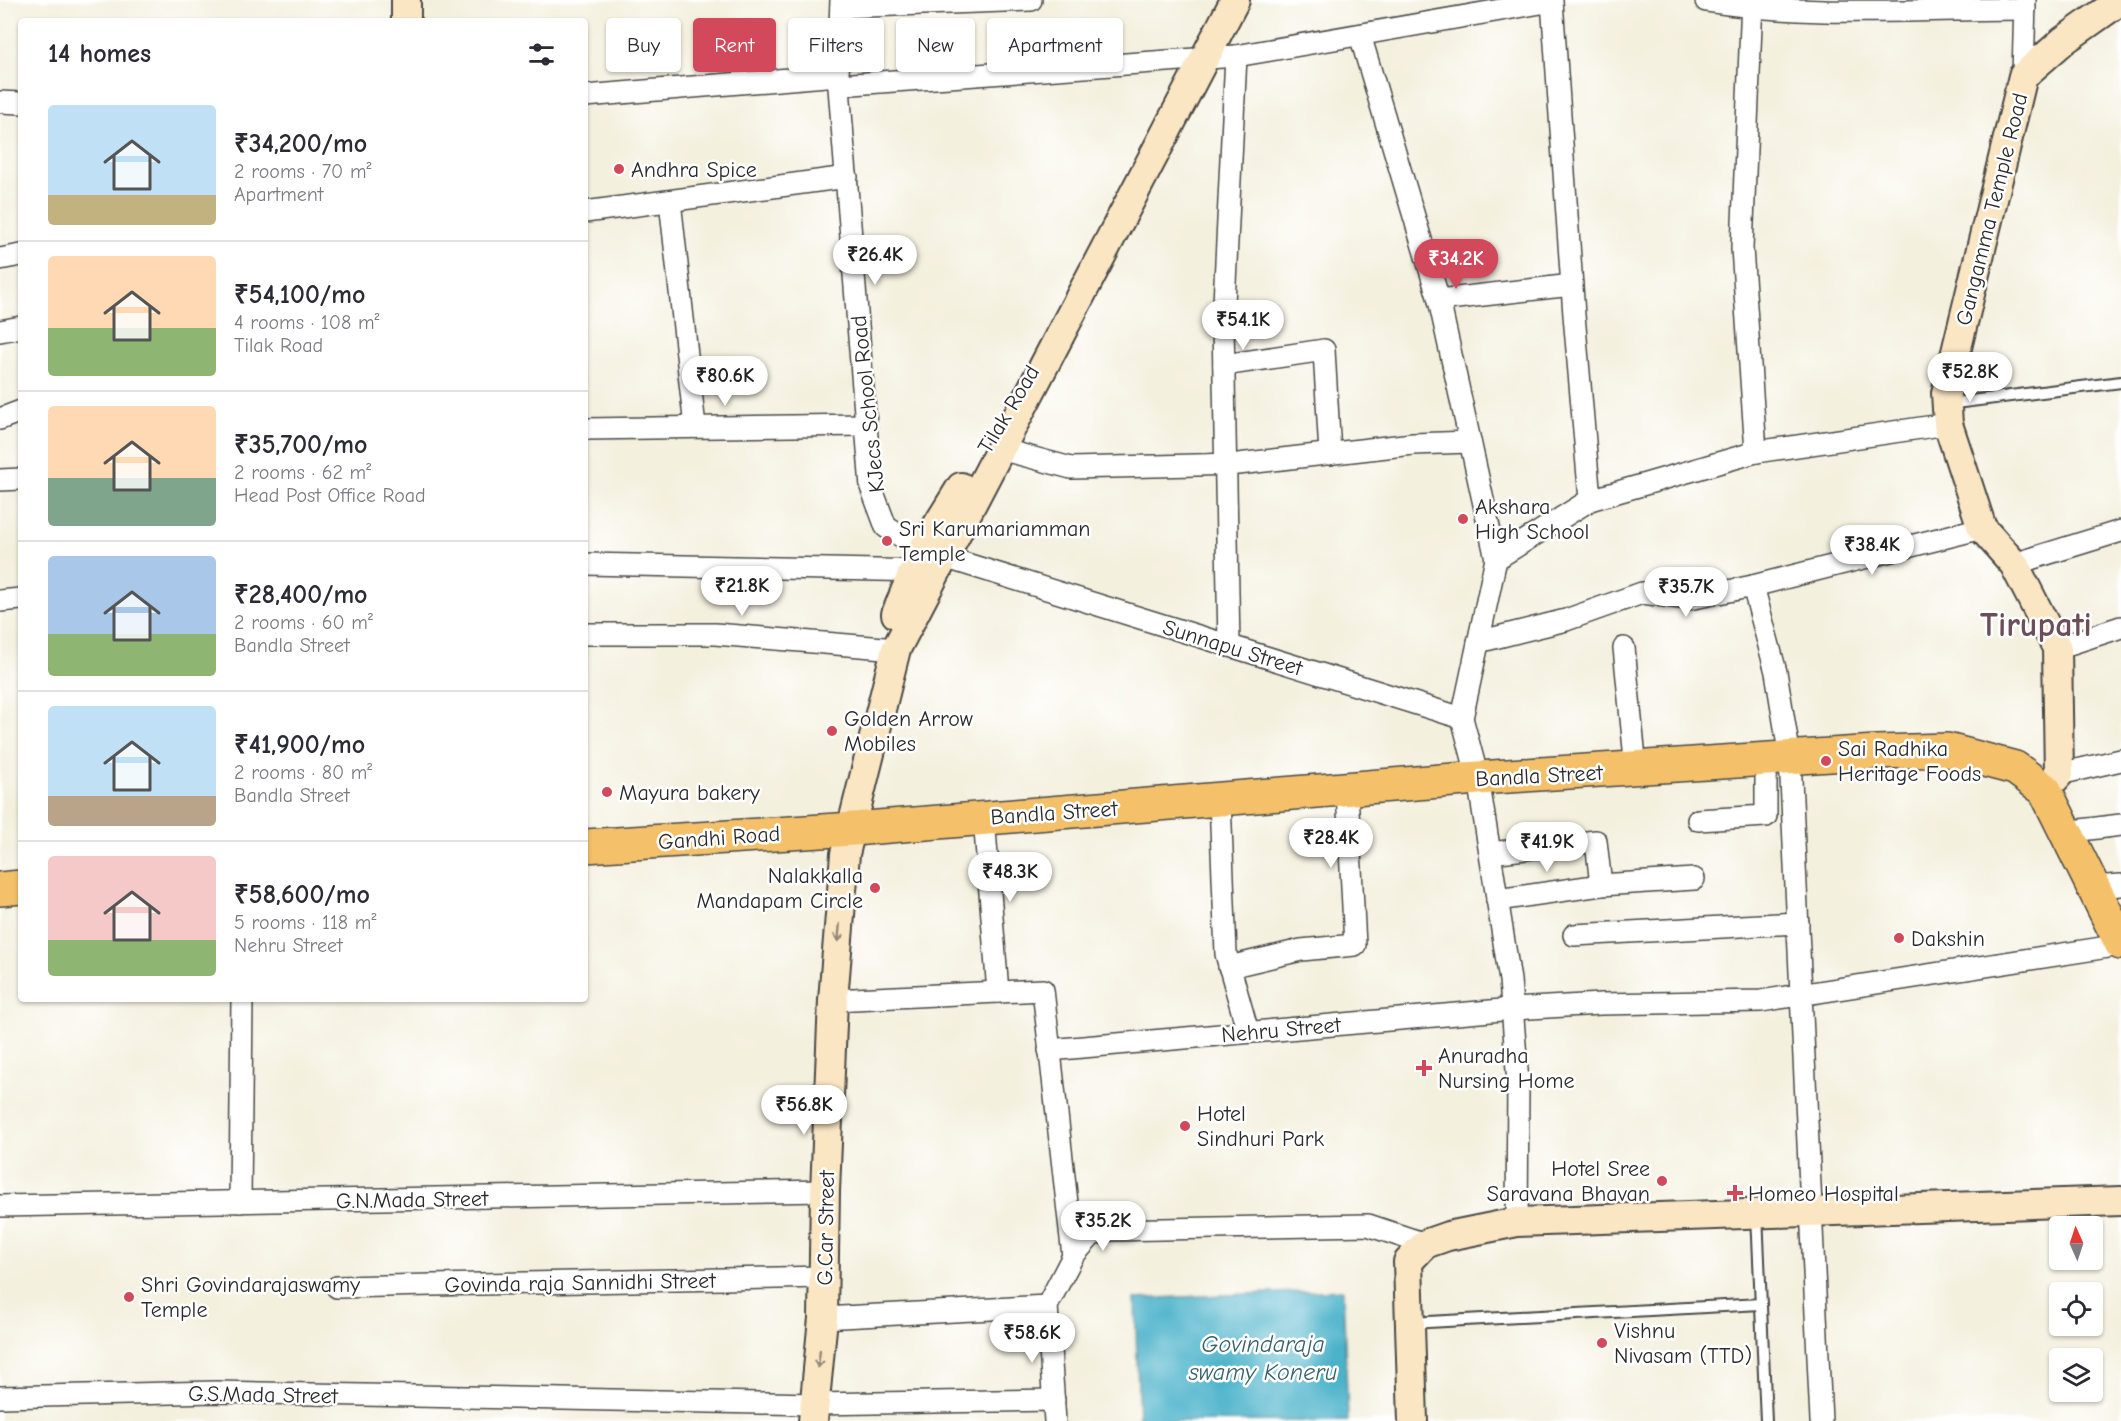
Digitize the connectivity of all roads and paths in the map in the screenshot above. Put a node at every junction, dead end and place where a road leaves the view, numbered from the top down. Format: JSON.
{"nodes":[{"id":1,"x":406,"y":0,"type":"edge"},
{"id":2,"x":1031,"y":0,"type":"edge"},
{"id":3,"x":1215,"y":0,"type":"edge"},
{"id":4,"x":1235,"y":0,"type":"edge"},
{"id":5,"x":1558,"y":0,"type":"edge"},
{"id":6,"x":1701,"y":0,"type":"edge"},
{"id":7,"x":2121,"y":0,"type":"edge"},
{"id":8,"x":1552,"y":1,"type":"edge"},
{"id":9,"x":841,"y":4,"type":"edge"},
{"id":10,"x":1752,"y":4,"type":"edge"},
{"id":11,"x":1929,"y":4,"type":"edge"},
{"id":12,"x":2025,"y":5,"type":"edge"},
{"id":13,"x":406,"y":18,"type":"edge"},
{"id":14,"x":1360,"y":35,"type":"junction"},
{"id":15,"x":1236,"y":56,"type":"junction"},
{"id":16,"x":1194,"y":60,"type":"junction"},
{"id":17,"x":2023,"y":76,"type":"junction"},
{"id":18,"x":839,"y":80,"type":"junction"},
{"id":19,"x":588,"y":96,"type":"edge"},
{"id":20,"x":0,"y":102,"type":"edge"},
{"id":21,"x":18,"y":102,"type":"edge"},
{"id":22,"x":847,"y":177,"type":"junction"},
{"id":23,"x":670,"y":201,"type":"junction"},
{"id":24,"x":588,"y":212,"type":"edge"},
{"id":25,"x":18,"y":256,"type":"edge"},
{"id":26,"x":0,"y":259,"type":"edge"},
{"id":27,"x":1572,"y":285,"type":"junction"},
{"id":28,"x":1439,"y":300,"type":"junction"},
{"id":29,"x":18,"y":328,"type":"edge"},
{"id":30,"x":0,"y":331,"type":"edge"},
{"id":31,"x":1224,"y":365,"type":"junction"},
{"id":32,"x":2121,"y":382,"type":"edge"},
{"id":33,"x":18,"y":412,"type":"edge"},
{"id":34,"x":1947,"y":414,"type":"junction"},
{"id":35,"x":0,"y":419,"type":"edge"},
{"id":36,"x":867,"y":425,"type":"junction"},
{"id":37,"x":695,"y":427,"type":"junction"},
{"id":38,"x":588,"y":429,"type":"edge"},
{"id":39,"x":1470,"y":442,"type":"junction"},
{"id":40,"x":1000,"y":449,"type":"junction"},
{"id":41,"x":1756,"y":452,"type":"junction"},
{"id":42,"x":1330,"y":454,"type":"junction"},
{"id":43,"x":1226,"y":465,"type":"junction"},
{"id":44,"x":18,"y":479,"type":"edge"},
{"id":45,"x":0,"y":480,"type":"edge"},
{"id":46,"x":1590,"y":500,"type":"junction"},
{"id":47,"x":1982,"y":528,"type":"junction"},
{"id":48,"x":2121,"y":531,"type":"edge"},
{"id":49,"x":1496,"y":559,"type":"junction"},
{"id":50,"x":932,"y":562,"type":"junction"},
{"id":51,"x":588,"y":564,"type":"edge"},
{"id":52,"x":2014,"y":564,"type":"junction"},
{"id":53,"x":1753,"y":586,"type":"junction"},
{"id":54,"x":18,"y":599,"type":"edge"},
{"id":55,"x":0,"y":601,"type":"edge"},
{"id":56,"x":2121,"y":627,"type":"edge"},
{"id":57,"x":588,"y":634,"type":"edge"},
{"id":58,"x":1478,"y":642,"type":"junction"},
{"id":59,"x":1229,"y":646,"type":"junction"},
{"id":60,"x":889,"y":648,"type":"junction"},
{"id":61,"x":1624,"y":648,"type":"dead end"},
{"id":62,"x":2057,"y":648,"type":"junction"},
{"id":63,"x":1462,"y":718,"type":"junction"},
{"id":64,"x":1778,"y":759,"type":"junction"},
{"id":65,"x":2121,"y":760,"type":"edge"},
{"id":66,"x":1636,"y":769,"type":"junction"},
{"id":67,"x":1478,"y":778,"type":"junction"},
{"id":68,"x":2052,"y":782,"type":"junction"},
{"id":69,"x":1347,"y":791,"type":"junction"},
{"id":70,"x":1220,"y":800,"type":"junction"},
{"id":71,"x":984,"y":818,"type":"junction"},
{"id":72,"x":1698,"y":820,"type":"dead end"},
{"id":73,"x":2121,"y":825,"type":"edge"},
{"id":74,"x":2065,"y":832,"type":"junction"},
{"id":75,"x":844,"y":837,"type":"junction"},
{"id":76,"x":588,"y":846,"type":"edge"},
{"id":77,"x":1490,"y":853,"type":"junction"},
{"id":78,"x":1694,"y":879,"type":"dead end"},
{"id":79,"x":1601,"y":885,"type":"junction"},
{"id":80,"x":2107,"y":886,"type":"edge"},
{"id":81,"x":18,"y":887,"type":"edge"},
{"id":82,"x":0,"y":889,"type":"edge"},
{"id":83,"x":1497,"y":900,"type":"junction"},
{"id":84,"x":1798,"y":923,"type":"junction"},
{"id":85,"x":1574,"y":934,"type":"dead end"},
{"id":86,"x":2121,"y":944,"type":"edge"},
{"id":87,"x":1230,"y":967,"type":"junction"},
{"id":88,"x":998,"y":992,"type":"junction"},
{"id":89,"x":1801,"y":994,"type":"junction"},
{"id":90,"x":833,"y":1000,"type":"junction"},
{"id":91,"x":242,"y":1002,"type":"edge"},
{"id":92,"x":1513,"y":1009,"type":"junction"},
{"id":93,"x":1248,"y":1032,"type":"junction"},
{"id":94,"x":1049,"y":1050,"type":"junction"},
{"id":95,"x":825,"y":1191,"type":"junction"},
{"id":96,"x":2121,"y":1201,"type":"edge"},
{"id":97,"x":240,"y":1202,"type":"junction"},
{"id":98,"x":0,"y":1206,"type":"edge"},
{"id":99,"x":1813,"y":1211,"type":"junction"},
{"id":100,"x":1757,"y":1213,"type":"junction"},
{"id":101,"x":1517,"y":1222,"type":"junction"},
{"id":102,"x":1425,"y":1244,"type":"junction"},
{"id":103,"x":1073,"y":1256,"type":"junction"},
{"id":104,"x":823,"y":1277,"type":"junction"},
{"id":105,"x":337,"y":1287,"type":"dead end"},
{"id":106,"x":1761,"y":1304,"type":"junction"},
{"id":107,"x":1047,"y":1306,"type":"junction"},
{"id":108,"x":823,"y":1318,"type":"junction"},
{"id":109,"x":1410,"y":1323,"type":"junction"},
{"id":110,"x":0,"y":1396,"type":"edge"},
{"id":111,"x":1054,"y":1400,"type":"junction"},
{"id":112,"x":813,"y":1413,"type":"edge"},
{"id":113,"x":1055,"y":1421,"type":"edge"},
{"id":114,"x":1413,"y":1421,"type":"edge"},
{"id":115,"x":1766,"y":1421,"type":"edge"},
{"id":116,"x":1821,"y":1421,"type":"edge"}],
"edges":[{"from":1,"to":13,"type":"street"},
{"from":2,"to":9,"type":"street"},
{"from":3,"to":16,"type":"street","name":"Tilak Road"},
{"from":4,"to":16,"type":"street","name":"Tilak Road"},
{"from":5,"to":8,"type":"street"},
{"from":6,"to":10,"type":"street"},
{"from":7,"to":17,"type":"street","name":"Gangamma Temple Road"},
{"from":8,"to":14,"type":"street"},
{"from":8,"to":27,"type":"street"},
{"from":9,"to":18,"type":"street","name":"KJecs School Road"},
{"from":10,"to":11,"type":"street"},
{"from":10,"to":41,"type":"street"},
{"from":11,"to":12,"type":"street"},
{"from":12,"to":17,"type":"street"},
{"from":14,"to":15,"type":"street"},
{"from":14,"to":28,"type":"street"},
{"from":15,"to":16,"type":"street"},
{"from":15,"to":31,"type":"street"},
{"from":16,"to":18,"type":"street"},
{"from":16,"to":40,"type":"street","name":"Tilak Road"},
{"from":16,"to":50,"type":"street","name":"Tilak Road"},
{"from":17,"to":34,"type":"street","name":"Gangamma Temple Road"},
{"from":18,"to":19,"type":"street"},
{"from":18,"to":22,"type":"street","name":"KJecs School Road"},
{"from":20,"to":21,"type":"street"},
{"from":22,"to":23,"type":"street"},
{"from":22,"to":36,"type":"street","name":"KJecs School Road"},
{"from":23,"to":24,"type":"street"},
{"from":23,"to":37,"type":"street"},
{"from":25,"to":26,"type":"street"},
{"from":27,"to":28,"type":"street"},
{"from":27,"to":46,"type":"street"},
{"from":28,"to":39,"type":"street"},
{"from":29,"to":30,"type":"street"},
{"from":31,"to":42,"type":"street"},
{"from":31,"to":43,"type":"street"},
{"from":32,"to":34,"type":"lane"},
{"from":33,"to":35,"type":"street"},
{"from":34,"to":41,"type":"street"},
{"from":34,"to":47,"type":"street","name":"Gangamma Temple Road"},
{"from":36,"to":37,"type":"street"},
{"from":36,"to":50,"type":"street","name":"KJecs School Road"},
{"from":37,"to":38,"type":"street"},
{"from":39,"to":42,"type":"street"},
{"from":39,"to":49,"type":"street"},
{"from":40,"to":43,"type":"street"},
{"from":40,"to":50,"type":"street","name":"Tilak Road"},
{"from":41,"to":46,"type":"street"},
{"from":42,"to":43,"type":"street"},
{"from":43,"to":59,"type":"street"},
{"from":44,"to":45,"type":"street"},
{"from":46,"to":49,"type":"street"},
{"from":47,"to":52,"type":"street","name":"Gangamma Temple Road"},
{"from":47,"to":53,"type":"street"},
{"from":48,"to":52,"type":"street"},
{"from":49,"to":58,"type":"street"},
{"from":50,"to":51,"type":"street"},
{"from":50,"to":59,"type":"street","name":"Sunnapu Street"},
{"from":50,"to":60,"type":"street","name":"Tilak Road"},
{"from":52,"to":62,"type":"street","name":"Gangamma Temple Road"},
{"from":53,"to":58,"type":"street"},
{"from":53,"to":64,"type":"street"},
{"from":54,"to":55,"type":"street"},
{"from":56,"to":62,"type":"street"},
{"from":57,"to":60,"type":"street"},
{"from":58,"to":63,"type":"street"},
{"from":59,"to":63,"type":"street","name":"Sunnapu Street"},
{"from":60,"to":75,"type":"street","name":"Tilak Road"},
{"from":61,"to":66,"type":"street"},
{"from":62,"to":68,"type":"street","name":"Gangamma Temple Road"},
{"from":63,"to":67,"type":"street"},
{"from":64,"to":66,"type":"main road","name":"Bandla Street"},
{"from":64,"to":68,"type":"main road","name":"Bandla Street"},
{"from":64,"to":72,"type":"street"},
{"from":64,"to":84,"type":"street"},
{"from":65,"to":68,"type":"street"},
{"from":66,"to":67,"type":"main road","name":"Bandla Street"},
{"from":67,"to":69,"type":"main road","name":"Bandla Street"},
{"from":67,"to":77,"type":"street"},
{"from":68,"to":74,"type":"main road","name":"Bandla Street"},
{"from":69,"to":70,"type":"main road","name":"Bandla Street"},
{"from":69,"to":87,"type":"street"},
{"from":70,"to":71,"type":"main road","name":"Bandla Street"},
{"from":70,"to":87,"type":"street"},
{"from":71,"to":75,"type":"main road","name":"Bandla Street"},
{"from":71,"to":88,"type":"street"},
{"from":73,"to":74,"type":"street"},
{"from":74,"to":80,"type":"main road","name":"Bandla Street"},
{"from":75,"to":76,"type":"main road","name":"Gandhi Road"},
{"from":75,"to":90,"type":"street","name":"G.Car Street","one_way":true},
{"from":77,"to":79,"type":"street"},
{"from":77,"to":83,"type":"street"},
{"from":78,"to":79,"type":"street"},
{"from":79,"to":83,"type":"street"},
{"from":80,"to":86,"type":"main road","name":"Bandla Street"},
{"from":81,"to":82,"type":"main road"},
{"from":83,"to":92,"type":"street"},
{"from":84,"to":85,"type":"street"},
{"from":84,"to":89,"type":"street"},
{"from":86,"to":89,"type":"street","name":"Nehru Street"},
{"from":87,"to":93,"type":"street"},
{"from":88,"to":90,"type":"street"},
{"from":88,"to":94,"type":"street"},
{"from":89,"to":92,"type":"street","name":"Nehru Street"},
{"from":89,"to":99,"type":"street"},
{"from":90,"to":95,"type":"street","name":"G.Car Street"},
{"from":91,"to":97,"type":"street"},
{"from":92,"to":93,"type":"street","name":"Nehru Street"},
{"from":92,"to":101,"type":"street"},
{"from":93,"to":94,"type":"street","name":"Nehru Street"},
{"from":94,"to":103,"type":"street"},
{"from":95,"to":97,"type":"street","name":"G.N.Mada Street"},
{"from":95,"to":104,"type":"street","name":"G.Car Street"},
{"from":96,"to":99,"type":"street"},
{"from":97,"to":98,"type":"street","name":"G.N.Mada Street"},
{"from":99,"to":100,"type":"street"},
{"from":99,"to":116,"type":"street"},
{"from":100,"to":101,"type":"street"},
{"from":100,"to":106,"type":"lane"},
{"from":101,"to":102,"type":"street"},
{"from":102,"to":103,"type":"street"},
{"from":102,"to":109,"type":"street"},
{"from":103,"to":107,"type":"street"},
{"from":104,"to":105,"type":"street","name":"Govinda raja Sannidhi Street"},
{"from":104,"to":108,"type":"street","name":"G.Car Street"},
{"from":106,"to":109,"type":"lane"},
{"from":106,"to":115,"type":"lane"},
{"from":107,"to":108,"type":"street"},
{"from":107,"to":111,"type":"street"},
{"from":108,"to":112,"type":"street","name":"G.Car Street","one_way":true},
{"from":109,"to":114,"type":"street"},
{"from":110,"to":112,"type":"street","name":"G.S.Mada Street"},
{"from":111,"to":112,"type":"street","name":"G.S.Mada Street"},
{"from":111,"to":113,"type":"street"}]}
